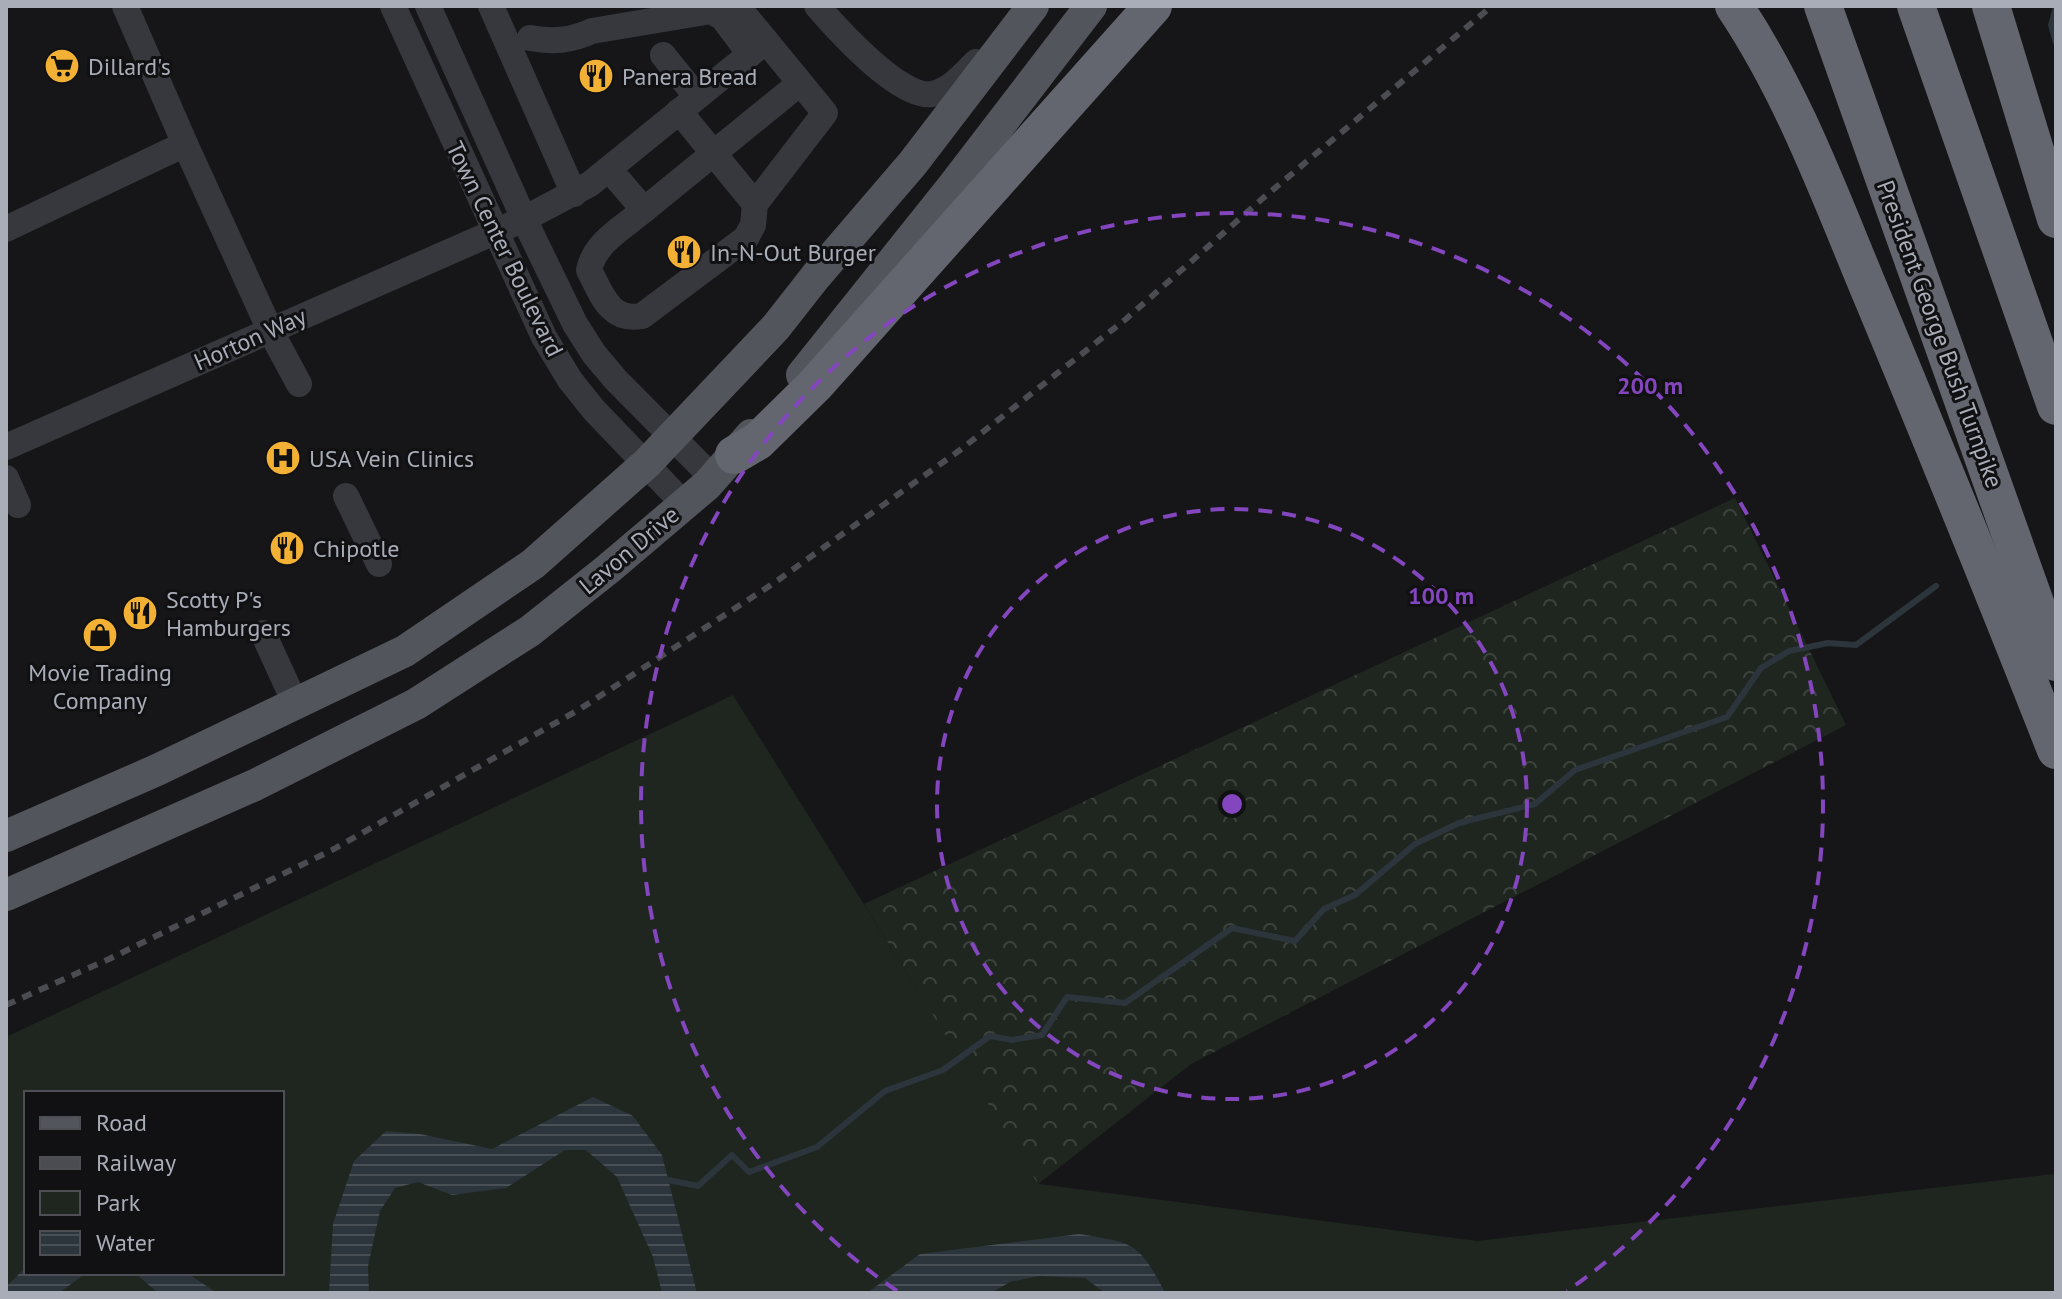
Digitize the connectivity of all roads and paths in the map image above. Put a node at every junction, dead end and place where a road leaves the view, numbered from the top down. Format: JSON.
{"nodes":[{"id":1,"x":125,"y":6,"type":"edge"},
{"id":2,"x":393,"y":6,"type":"edge"},
{"id":3,"x":428,"y":6,"type":"edge"},
{"id":4,"x":491,"y":6,"type":"edge"},
{"id":5,"x":669,"y":6,"type":"edge"},
{"id":6,"x":737,"y":6,"type":"edge"},
{"id":7,"x":817,"y":6,"type":"edge"},
{"id":8,"x":1091,"y":6,"type":"edge"},
{"id":9,"x":1153,"y":6,"type":"edge"},
{"id":10,"x":1734,"y":6,"type":"edge"},
{"id":11,"x":1758,"y":6,"type":"edge"},
{"id":12,"x":1823,"y":6,"type":"edge"},
{"id":13,"x":1916,"y":6,"type":"edge"},
{"id":14,"x":1991,"y":6,"type":"edge"},
{"id":15,"x":1032,"y":8,"type":"edge"},
{"id":16,"x":519,"y":42,"type":"junction"},
{"id":17,"x":758,"y":48,"type":"junction"},
{"id":18,"x":663,"y":55,"type":"dead end"},
{"id":19,"x":800,"y":83,"type":"junction"},
{"id":20,"x":688,"y":104,"type":"junction"},
{"id":21,"x":1805,"y":136,"type":"junction"},
{"id":22,"x":185,"y":144,"type":"junction"},
{"id":23,"x":714,"y":153,"type":"junction"},
{"id":24,"x":609,"y":169,"type":"junction"},
{"id":25,"x":574,"y":194,"type":"junction"},
{"id":26,"x":755,"y":204,"type":"junction"},
{"id":27,"x":644,"y":210,"type":"junction"},
{"id":28,"x":524,"y":219,"type":"junction"},
{"id":29,"x":2056,"y":219,"type":"edge"},
{"id":30,"x":6,"y":229,"type":"edge"},
{"id":31,"x":494,"y":231,"type":"junction"},
{"id":32,"x":270,"y":330,"type":"junction"},
{"id":33,"x":299,"y":384,"type":"dead end"},
{"id":34,"x":2056,"y":406,"type":"edge"},
{"id":35,"x":672,"y":438,"type":"junction"},
{"id":36,"x":6,"y":447,"type":"edge"},
{"id":37,"x":647,"y":463,"type":"junction"},
{"id":38,"x":723,"y":467,"type":"junction"},
{"id":39,"x":6,"y":478,"type":"edge"},
{"id":40,"x":346,"y":496,"type":"dead end"},
{"id":41,"x":684,"y":504,"type":"junction"},
{"id":42,"x":18,"y":505,"type":"dead end"},
{"id":43,"x":379,"y":564,"type":"dead end"},
{"id":44,"x":263,"y":633,"type":"dead end"},
{"id":45,"x":2056,"y":662,"type":"edge"},
{"id":46,"x":296,"y":705,"type":"junction"},
{"id":47,"x":2056,"y":750,"type":"edge"},
{"id":48,"x":6,"y":836,"type":"edge"},
{"id":49,"x":6,"y":895,"type":"edge"}],
"edges":[{"from":1,"to":22,"type":"street"},
{"from":2,"to":31,"type":"street","name":"Town Center Boulevard"},
{"from":3,"to":28,"type":"street","name":"Town Center Boulevard"},
{"from":4,"to":16,"type":"street"},
{"from":5,"to":16,"type":"street"},
{"from":6,"to":17,"type":"street"},
{"from":7,"to":15,"type":"street"},
{"from":8,"to":38,"type":"main road","name":"Lavon Drive"},
{"from":9,"to":38,"type":"highway"},
{"from":10,"to":21,"type":"highway"},
{"from":11,"to":21,"type":"highway"},
{"from":12,"to":45,"type":"highway","name":"President George Bush Turnpike"},
{"from":13,"to":34,"type":"highway"},
{"from":14,"to":29,"type":"highway"},
{"from":15,"to":35,"type":"main road"},
{"from":16,"to":17,"type":"street"},
{"from":16,"to":25,"type":"street"},
{"from":17,"to":19,"type":"street"},
{"from":17,"to":20,"type":"street","name":"Horton Way"},
{"from":18,"to":20,"type":"street"},
{"from":19,"to":23,"type":"street"},
{"from":19,"to":26,"type":"street"},
{"from":20,"to":23,"type":"street"},
{"from":20,"to":24,"type":"street","name":"Horton Way"},
{"from":21,"to":47,"type":"highway"},
{"from":22,"to":30,"type":"street"},
{"from":22,"to":32,"type":"street"},
{"from":23,"to":26,"type":"street"},
{"from":23,"to":27,"type":"street"},
{"from":24,"to":25,"type":"street","name":"Horton Way"},
{"from":24,"to":27,"type":"street"},
{"from":25,"to":28,"type":"street","name":"Horton Way"},
{"from":26,"to":27,"type":"street"},
{"from":28,"to":31,"type":"street","name":"Horton Way"},
{"from":28,"to":35,"type":"street","name":"Town Center Boulevard"},
{"from":31,"to":32,"type":"street","name":"Horton Way"},
{"from":31,"to":37,"type":"street","name":"Town Center Boulevard"},
{"from":32,"to":33,"type":"street"},
{"from":32,"to":36,"type":"street","name":"Horton Way"},
{"from":35,"to":37,"type":"main road"},
{"from":35,"to":38,"type":"street","name":"Town Center Boulevard"},
{"from":37,"to":41,"type":"street","name":"Town Center Boulevard"},
{"from":37,"to":46,"type":"main road"},
{"from":38,"to":41,"type":"main road","name":"Lavon Drive"},
{"from":39,"to":42,"type":"street"},
{"from":40,"to":43,"type":"street"},
{"from":41,"to":49,"type":"main road","name":"Lavon Drive"},
{"from":44,"to":46,"type":"street"},
{"from":46,"to":48,"type":"main road"}]}
